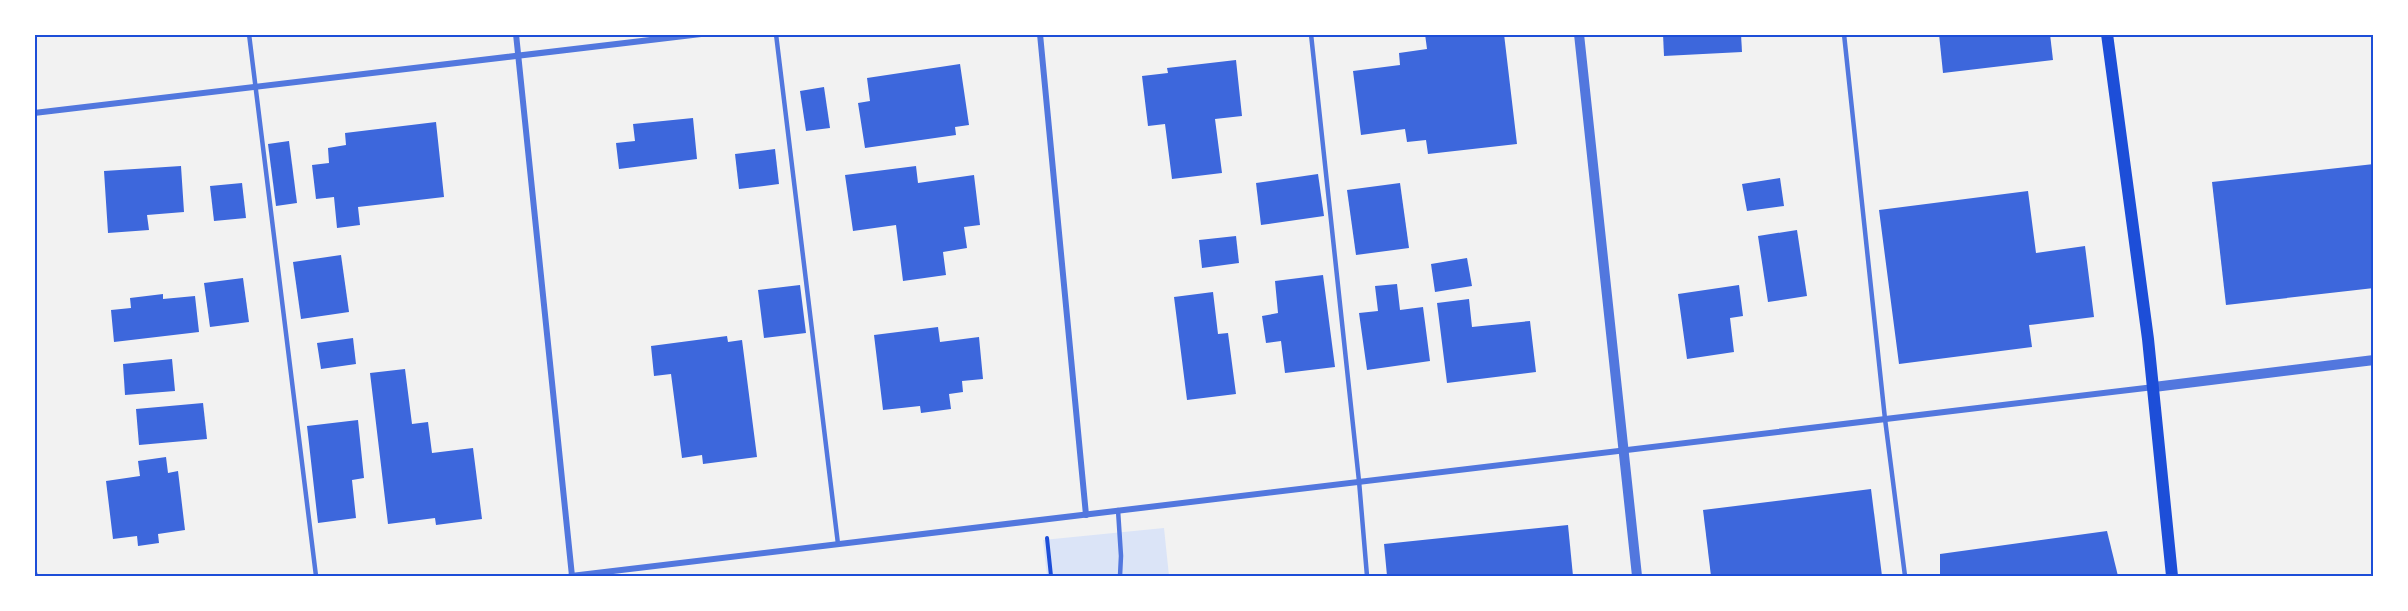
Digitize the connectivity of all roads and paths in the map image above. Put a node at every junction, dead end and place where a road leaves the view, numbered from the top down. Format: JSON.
{"nodes":[{"id":1,"x":249,"y":34,"type":"edge"},
{"id":2,"x":516,"y":34,"type":"edge"},
{"id":3,"x":700,"y":34,"type":"edge"},
{"id":4,"x":776,"y":34,"type":"edge"},
{"id":5,"x":1040,"y":34,"type":"edge"},
{"id":6,"x":1311,"y":34,"type":"edge"},
{"id":7,"x":1579,"y":34,"type":"edge"},
{"id":8,"x":1844,"y":34,"type":"edge"},
{"id":9,"x":2107,"y":34,"type":"edge"},
{"id":10,"x":518,"y":55,"type":"junction"},
{"id":11,"x":255,"y":89,"type":"junction"},
{"id":12,"x":34,"y":114,"type":"edge"},
{"id":13,"x":2373,"y":360,"type":"edge"},
{"id":14,"x":2154,"y":387,"type":"junction"},
{"id":15,"x":1885,"y":419,"type":"junction"},
{"id":16,"x":1623,"y":449,"type":"junction"},
{"id":17,"x":1359,"y":481,"type":"junction"},
{"id":18,"x":1118,"y":510,"type":"junction"},
{"id":19,"x":1086,"y":515,"type":"junction"},
{"id":20,"x":1045,"y":520,"type":"junction"},
{"id":21,"x":838,"y":544,"type":"junction"},
{"id":22,"x":34,"y":572,"type":"edge"},
{"id":23,"x":35,"y":576,"type":"edge"},
{"id":24,"x":316,"y":576,"type":"edge"},
{"id":25,"x":572,"y":576,"type":"edge"},
{"id":26,"x":1051,"y":576,"type":"edge"},
{"id":27,"x":1120,"y":576,"type":"edge"},
{"id":28,"x":1367,"y":576,"type":"edge"},
{"id":29,"x":1637,"y":576,"type":"edge"},
{"id":30,"x":1905,"y":576,"type":"edge"},
{"id":31,"x":2172,"y":576,"type":"edge"}],
"edges":[{"from":1,"to":11,"type":"lane"},
{"from":2,"to":10,"type":"street"},
{"from":3,"to":10,"type":"street"},
{"from":4,"to":21,"type":"lane"},
{"from":5,"to":19,"type":"street"},
{"from":6,"to":17,"type":"lane"},
{"from":7,"to":16,"type":"street"},
{"from":8,"to":15,"type":"lane"},
{"from":9,"to":14,"type":"main road"},
{"from":10,"to":11,"type":"street"},
{"from":10,"to":25,"type":"street"},
{"from":11,"to":12,"type":"street"},
{"from":11,"to":24,"type":"lane"},
{"from":13,"to":14,"type":"street"},
{"from":14,"to":15,"type":"street"},
{"from":14,"to":31,"type":"main road"},
{"from":15,"to":16,"type":"street"},
{"from":15,"to":30,"type":"lane"},
{"from":16,"to":17,"type":"street"},
{"from":16,"to":29,"type":"street"},
{"from":17,"to":18,"type":"street"},
{"from":17,"to":28,"type":"lane"},
{"from":18,"to":19,"type":"street"},
{"from":18,"to":27,"type":"lane"},
{"from":19,"to":20,"type":"street"},
{"from":20,"to":21,"type":"street"},
{"from":20,"to":26,"type":"path"},
{"from":21,"to":25,"type":"street"},
{"from":22,"to":23,"type":"street"}]}
